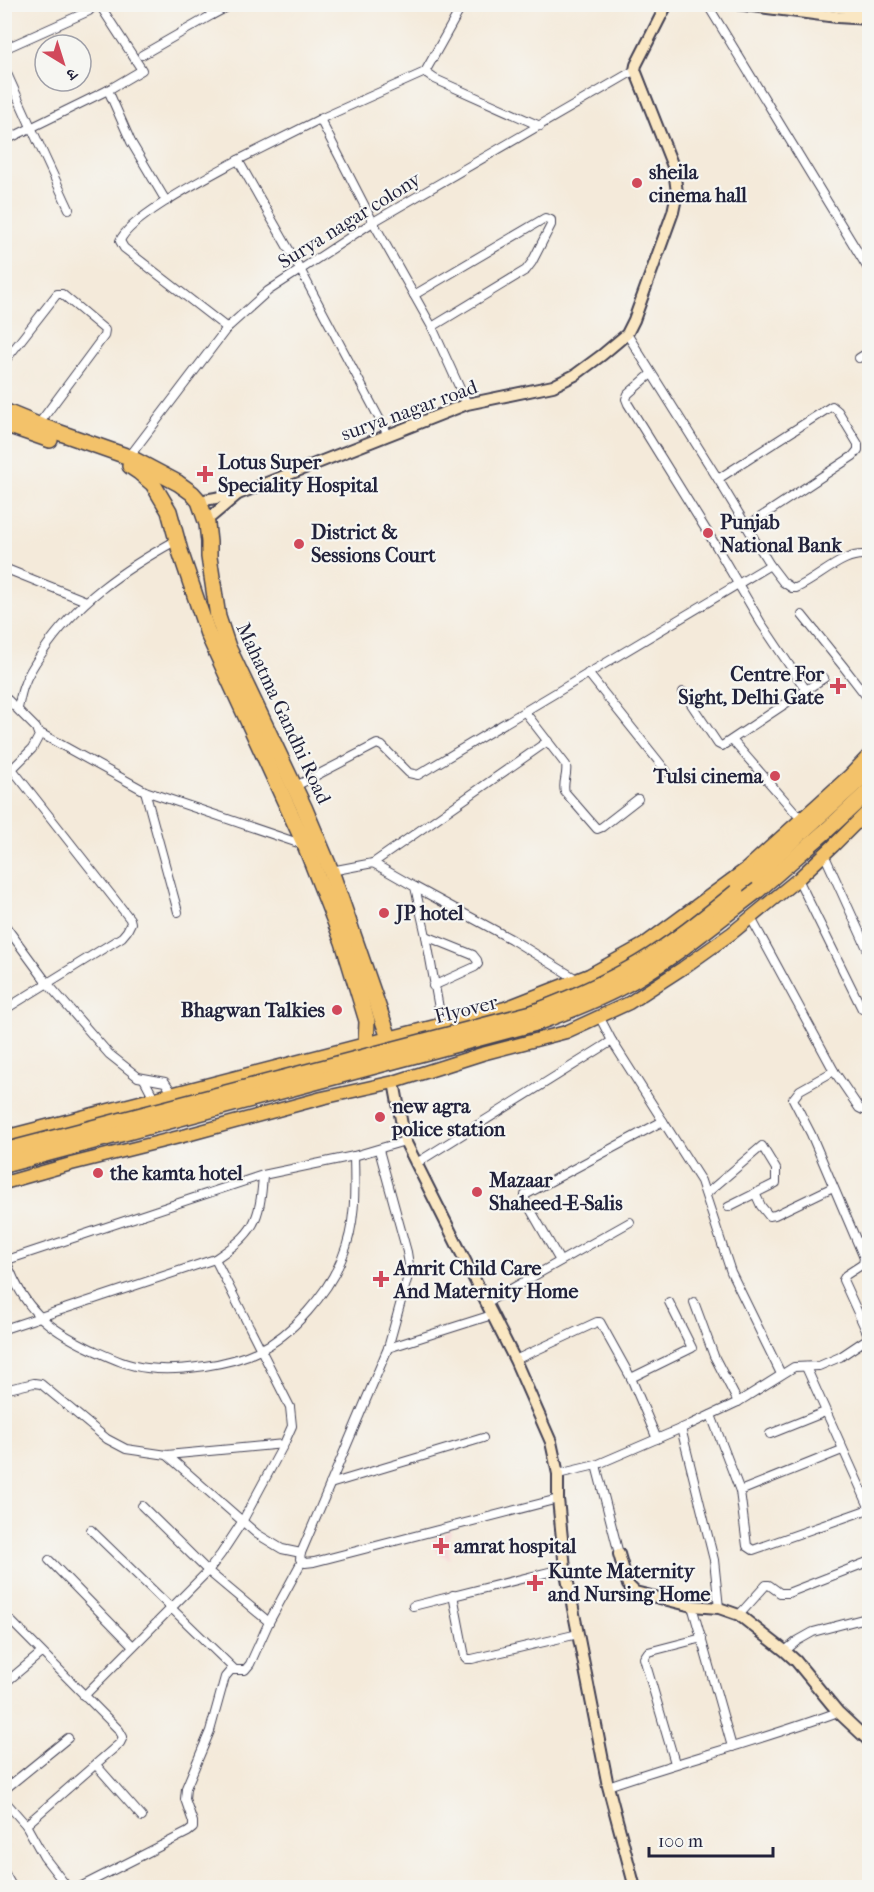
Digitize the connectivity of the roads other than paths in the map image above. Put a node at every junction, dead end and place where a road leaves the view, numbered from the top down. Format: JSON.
{"nodes":[{"id":1,"x":97,"y":4,"type":"edge"},
{"id":2,"x":207,"y":4,"type":"edge"},
{"id":3,"x":233,"y":4,"type":"edge"},
{"id":4,"x":463,"y":4,"type":"edge"},
{"id":5,"x":667,"y":4,"type":"edge"},
{"id":6,"x":707,"y":4,"type":"edge"},
{"id":7,"x":737,"y":4,"type":"edge"},
{"id":8,"x":812,"y":4,"type":"edge"},
{"id":9,"x":870,"y":11,"type":"edge"},
{"id":10,"x":212,"y":15,"type":"junction"},
{"id":11,"x":870,"y":19,"type":"edge"},
{"id":12,"x":4,"y":49,"type":"edge"},
{"id":13,"x":142,"y":55,"type":"dead end"},
{"id":14,"x":4,"y":67,"type":"edge"},
{"id":15,"x":635,"y":70,"type":"junction"},
{"id":16,"x":425,"y":72,"type":"junction"},
{"id":17,"x":108,"y":90,"type":"junction"},
{"id":18,"x":320,"y":119,"type":"junction"},
{"id":19,"x":540,"y":126,"type":"junction"},
{"id":20,"x":31,"y":127,"type":"junction"},
{"id":21,"x":4,"y":141,"type":"edge"},
{"id":22,"x":238,"y":160,"type":"junction"},
{"id":23,"x":166,"y":201,"type":"junction"},
{"id":24,"x":69,"y":209,"type":"dead end"},
{"id":25,"x":373,"y":222,"type":"junction"},
{"id":26,"x":300,"y":269,"type":"junction"},
{"id":27,"x":870,"y":272,"type":"edge"},
{"id":28,"x":414,"y":295,"type":"junction"},
{"id":29,"x":432,"y":327,"type":"junction"},
{"id":30,"x":227,"y":328,"type":"junction"},
{"id":31,"x":627,"y":334,"type":"junction"},
{"id":32,"x":870,"y":351,"type":"edge"},
{"id":33,"x":859,"y":358,"type":"dead end"},
{"id":34,"x":4,"y":362,"type":"edge"},
{"id":35,"x":651,"y":374,"type":"junction"},
{"id":36,"x":467,"y":404,"type":"junction"},
{"id":37,"x":4,"y":411,"type":"edge"},
{"id":38,"x":4,"y":424,"type":"edge"},
{"id":39,"x":38,"y":425,"type":"junction"},
{"id":40,"x":388,"y":435,"type":"junction"},
{"id":41,"x":129,"y":457,"type":"junction"},
{"id":42,"x":718,"y":478,"type":"junction"},
{"id":43,"x":238,"y":494,"type":"junction"},
{"id":44,"x":195,"y":497,"type":"junction"},
{"id":45,"x":169,"y":511,"type":"junction"},
{"id":46,"x":206,"y":521,"type":"junction"},
{"id":47,"x":747,"y":526,"type":"junction"},
{"id":48,"x":177,"y":540,"type":"junction"},
{"id":49,"x":870,"y":556,"type":"edge"},
{"id":50,"x":209,"y":557,"type":"junction"},
{"id":51,"x":184,"y":563,"type":"junction"},
{"id":52,"x":770,"y":565,"type":"junction"},
{"id":53,"x":4,"y":568,"type":"edge"},
{"id":54,"x":737,"y":585,"type":"junction"},
{"id":55,"x":86,"y":601,"type":"junction"},
{"id":56,"x":802,"y":615,"type":"dead end"},
{"id":57,"x":588,"y":674,"type":"junction"},
{"id":58,"x":824,"y":678,"type":"dead end"},
{"id":59,"x":806,"y":690,"type":"junction"},
{"id":60,"x":684,"y":692,"type":"dead end"},
{"id":61,"x":4,"y":696,"type":"edge"},
{"id":62,"x":870,"y":701,"type":"edge"},
{"id":63,"x":18,"y":708,"type":"junction"},
{"id":64,"x":525,"y":712,"type":"junction"},
{"id":65,"x":39,"y":732,"type":"junction"},
{"id":66,"x":548,"y":741,"type":"junction"},
{"id":67,"x":732,"y":741,"type":"junction"},
{"id":68,"x":870,"y":754,"type":"edge"},
{"id":69,"x":13,"y":770,"type":"junction"},
{"id":70,"x":870,"y":770,"type":"edge"},
{"id":71,"x":667,"y":772,"type":"dead end"},
{"id":72,"x":4,"y":777,"type":"edge"},
{"id":73,"x":294,"y":788,"type":"junction"},
{"id":74,"x":870,"y":790,"type":"edge"},
{"id":75,"x":145,"y":791,"type":"junction"},
{"id":76,"x":638,"y":799,"type":"dead end"},
{"id":77,"x":870,"y":809,"type":"edge"},
{"id":78,"x":801,"y":819,"type":"junction"},
{"id":79,"x":305,"y":845,"type":"junction"},
{"id":80,"x":824,"y":854,"type":"junction"},
{"id":81,"x":373,"y":863,"type":"junction"},
{"id":82,"x":331,"y":871,"type":"junction"},
{"id":83,"x":798,"y":879,"type":"junction"},
{"id":84,"x":415,"y":887,"type":"junction"},
{"id":85,"x":178,"y":912,"type":"dead end"},
{"id":86,"x":751,"y":918,"type":"junction"},
{"id":87,"x":4,"y":924,"type":"edge"},
{"id":88,"x":426,"y":936,"type":"junction"},
{"id":89,"x":870,"y":955,"type":"edge"},
{"id":90,"x":578,"y":980,"type":"junction"},
{"id":91,"x":48,"y":984,"type":"junction"},
{"id":92,"x":433,"y":986,"type":"junction"},
{"id":93,"x":862,"y":1009,"type":"dead end"},
{"id":94,"x":4,"y":1010,"type":"edge"},
{"id":95,"x":599,"y":1017,"type":"junction"},
{"id":96,"x":441,"y":1024,"type":"junction"},
{"id":97,"x":424,"y":1029,"type":"junction"},
{"id":98,"x":389,"y":1038,"type":"junction"},
{"id":99,"x":612,"y":1041,"type":"junction"},
{"id":100,"x":366,"y":1045,"type":"junction"},
{"id":101,"x":337,"y":1052,"type":"junction"},
{"id":102,"x":433,"y":1070,"type":"junction"},
{"id":103,"x":834,"y":1071,"type":"junction"},
{"id":104,"x":144,"y":1079,"type":"junction"},
{"id":105,"x":394,"y":1082,"type":"junction"},
{"id":106,"x":348,"y":1092,"type":"junction"},
{"id":107,"x":173,"y":1094,"type":"junction"},
{"id":108,"x":154,"y":1098,"type":"junction"},
{"id":109,"x":870,"y":1107,"type":"edge"},
{"id":110,"x":663,"y":1121,"type":"junction"},
{"id":111,"x":4,"y":1137,"type":"edge"},
{"id":112,"x":405,"y":1141,"type":"junction"},
{"id":113,"x":379,"y":1150,"type":"junction"},
{"id":114,"x":4,"y":1151,"type":"edge"},
{"id":115,"x":354,"y":1156,"type":"junction"},
{"id":116,"x":415,"y":1164,"type":"junction"},
{"id":117,"x":4,"y":1165,"type":"edge"},
{"id":118,"x":263,"y":1175,"type":"junction"},
{"id":119,"x":4,"y":1183,"type":"edge"},
{"id":120,"x":833,"y":1187,"type":"junction"},
{"id":121,"x":755,"y":1193,"type":"junction"},
{"id":122,"x":706,"y":1194,"type":"junction"},
{"id":123,"x":728,"y":1207,"type":"dead end"},
{"id":124,"x":630,"y":1222,"type":"dead end"},
{"id":125,"x":215,"y":1259,"type":"junction"},
{"id":126,"x":5,"y":1260,"type":"edge"},
{"id":127,"x":560,"y":1261,"type":"junction"},
{"id":128,"x":669,"y":1302,"type":"dead end"},
{"id":129,"x":694,"y":1302,"type":"dead end"},
{"id":130,"x":486,"y":1303,"type":"junction"},
{"id":131,"x":492,"y":1315,"type":"junction"},
{"id":132,"x":40,"y":1318,"type":"junction"},
{"id":133,"x":4,"y":1329,"type":"edge"},
{"id":134,"x":869,"y":1337,"type":"edge"},
{"id":135,"x":388,"y":1348,"type":"junction"},
{"id":136,"x":260,"y":1350,"type":"junction"},
{"id":137,"x":515,"y":1360,"type":"junction"},
{"id":138,"x":806,"y":1367,"type":"junction"},
{"id":139,"x":781,"y":1374,"type":"junction"},
{"id":140,"x":631,"y":1378,"type":"junction"},
{"id":141,"x":4,"y":1390,"type":"edge"},
{"id":142,"x":738,"y":1402,"type":"junction"},
{"id":143,"x":825,"y":1412,"type":"junction"},
{"id":144,"x":711,"y":1415,"type":"junction"},
{"id":145,"x":681,"y":1428,"type":"junction"},
{"id":146,"x":770,"y":1434,"type":"dead end"},
{"id":147,"x":483,"y":1438,"type":"dead end"},
{"id":148,"x":657,"y":1439,"type":"junction"},
{"id":149,"x":284,"y":1444,"type":"junction"},
{"id":150,"x":842,"y":1450,"type":"junction"},
{"id":151,"x":167,"y":1455,"type":"junction"},
{"id":152,"x":596,"y":1465,"type":"junction"},
{"id":153,"x":558,"y":1474,"type":"junction"},
{"id":154,"x":330,"y":1484,"type":"junction"},
{"id":155,"x":740,"y":1491,"type":"junction"},
{"id":156,"x":558,"y":1499,"type":"junction"},
{"id":157,"x":142,"y":1506,"type":"dead end"},
{"id":158,"x":869,"y":1509,"type":"edge"},
{"id":159,"x":242,"y":1522,"type":"junction"},
{"id":160,"x":91,"y":1530,"type":"dead end"},
{"id":161,"x":619,"y":1554,"type":"joint"},
{"id":162,"x":301,"y":1557,"type":"junction"},
{"id":163,"x":49,"y":1560,"type":"dead end"},
{"id":164,"x":870,"y":1561,"type":"edge"},
{"id":165,"x":565,"y":1568,"type":"junction"},
{"id":166,"x":208,"y":1570,"type":"junction"},
{"id":167,"x":453,"y":1595,"type":"junction"},
{"id":168,"x":413,"y":1606,"type":"dead end"},
{"id":169,"x":692,"y":1606,"type":"junction"},
{"id":170,"x":172,"y":1607,"type":"junction"},
{"id":171,"x":719,"y":1608,"type":"junction"},
{"id":172,"x":739,"y":1615,"type":"junction"},
{"id":173,"x":870,"y":1617,"type":"edge"},
{"id":174,"x":4,"y":1618,"type":"edge"},
{"id":175,"x":268,"y":1622,"type":"junction"},
{"id":176,"x":578,"y":1634,"type":"junction"},
{"id":177,"x":702,"y":1638,"type":"junction"},
{"id":178,"x":133,"y":1646,"type":"junction"},
{"id":179,"x":785,"y":1651,"type":"junction"},
{"id":180,"x":41,"y":1653,"type":"junction"},
{"id":181,"x":234,"y":1669,"type":"junction"},
{"id":182,"x":4,"y":1684,"type":"edge"},
{"id":183,"x":84,"y":1696,"type":"junction"},
{"id":184,"x":838,"y":1712,"type":"junction"},
{"id":185,"x":68,"y":1737,"type":"dead end"},
{"id":186,"x":870,"y":1742,"type":"edge"},
{"id":187,"x":732,"y":1748,"type":"junction"},
{"id":188,"x":675,"y":1763,"type":"junction"},
{"id":189,"x":96,"y":1764,"type":"junction"},
{"id":190,"x":608,"y":1786,"type":"junction"},
{"id":191,"x":4,"y":1791,"type":"edge"},
{"id":192,"x":4,"y":1800,"type":"edge"},
{"id":193,"x":142,"y":1817,"type":"dead end"},
{"id":194,"x":26,"y":1825,"type":"junction"},
{"id":195,"x":4,"y":1872,"type":"edge"},
{"id":196,"x":12,"y":1887,"type":"edge"},
{"id":197,"x":68,"y":1887,"type":"edge"},
{"id":198,"x":78,"y":1887,"type":"edge"},
{"id":199,"x":635,"y":1887,"type":"edge"}],
"edges":[{"from":1,"to":12,"type":"street"},
{"from":1,"to":17,"type":"street"},
{"from":2,"to":10,"type":"street"},
{"from":3,"to":10,"type":"street"},
{"from":4,"to":16,"type":"street"},
{"from":5,"to":15,"type":"street"},
{"from":6,"to":27,"type":"street"},
{"from":7,"to":11,"type":"street"},
{"from":8,"to":9,"type":"street"},
{"from":10,"to":13,"type":"street"},
{"from":14,"to":20,"type":"street"},
{"from":15,"to":19,"type":"street","name":"Surya nagar colony"},
{"from":15,"to":31,"type":"street","name":"surya nagar road"},
{"from":16,"to":18,"type":"street"},
{"from":16,"to":19,"type":"street"},
{"from":17,"to":20,"type":"street"},
{"from":17,"to":23,"type":"street"},
{"from":18,"to":22,"type":"street"},
{"from":18,"to":25,"type":"street"},
{"from":19,"to":25,"type":"street","name":"Surya nagar colony"},
{"from":20,"to":21,"type":"street"},
{"from":20,"to":24,"type":"street"},
{"from":22,"to":23,"type":"street"},
{"from":22,"to":26,"type":"street"},
{"from":23,"to":30,"type":"street"},
{"from":25,"to":26,"type":"street","name":"Surya nagar colony"},
{"from":25,"to":28,"type":"street"},
{"from":26,"to":30,"type":"street","name":"Surya nagar colony"},
{"from":26,"to":40,"type":"street"},
{"from":28,"to":29,"type":"street"},
{"from":28,"to":29,"type":"street"},
{"from":29,"to":36,"type":"street"},
{"from":30,"to":41,"type":"street","name":"Surya nagar colony"},
{"from":31,"to":35,"type":"street"},
{"from":31,"to":36,"type":"street","name":"surya nagar road"},
{"from":32,"to":33,"type":"street"},
{"from":34,"to":39,"type":"street"},
{"from":35,"to":42,"type":"street"},
{"from":35,"to":54,"type":"street"},
{"from":36,"to":40,"type":"street","name":"surya nagar road"},
{"from":37,"to":39,"type":"highway"},
{"from":38,"to":45,"type":"highway","name":"Mahatma Gandhi Road"},
{"from":39,"to":41,"type":"highway"},
{"from":40,"to":43,"type":"street","name":"surya nagar road"},
{"from":41,"to":44,"type":"highway"},
{"from":42,"to":47,"type":"street"},
{"from":42,"to":47,"type":"street"},
{"from":43,"to":44,"type":"street","name":"surya nagar road"},
{"from":43,"to":46,"type":"street"},
{"from":44,"to":45,"type":"highway"},
{"from":44,"to":46,"type":"highway","name":"Mahatma Gandhi Road"},
{"from":45,"to":48,"type":"highway","name":"Mahatma Gandhi Road"},
{"from":46,"to":50,"type":"highway","name":"Mahatma Gandhi Road"},
{"from":47,"to":52,"type":"street"},
{"from":48,"to":51,"type":"highway","name":"Mahatma Gandhi Road"},
{"from":48,"to":55,"type":"street"},
{"from":49,"to":52,"type":"street"},
{"from":50,"to":51,"type":"highway"},
{"from":50,"to":73,"type":"highway","name":"Mahatma Gandhi Road"},
{"from":51,"to":79,"type":"highway","name":"Mahatma Gandhi Road"},
{"from":52,"to":54,"type":"street"},
{"from":53,"to":55,"type":"street"},
{"from":54,"to":57,"type":"street"},
{"from":54,"to":59,"type":"street"},
{"from":55,"to":63,"type":"street"},
{"from":56,"to":62,"type":"street"},
{"from":57,"to":64,"type":"street"},
{"from":57,"to":71,"type":"street"},
{"from":58,"to":59,"type":"street"},
{"from":59,"to":67,"type":"street"},
{"from":60,"to":67,"type":"street"},
{"from":61,"to":63,"type":"street"},
{"from":63,"to":65,"type":"street"},
{"from":64,"to":66,"type":"street"},
{"from":64,"to":73,"type":"street"},
{"from":65,"to":69,"type":"street"},
{"from":65,"to":75,"type":"street"},
{"from":66,"to":76,"type":"street"},
{"from":66,"to":81,"type":"street"},
{"from":67,"to":78,"type":"street"},
{"from":68,"to":78,"type":"main road"},
{"from":69,"to":72,"type":"street"},
{"from":69,"to":91,"type":"street"},
{"from":70,"to":114,"type":"highway","name":"Flyover","bridge":true},
{"from":73,"to":82,"type":"highway","name":"Mahatma Gandhi Road"},
{"from":74,"to":117,"type":"highway","name":"Flyover","bridge":true},
{"from":75,"to":79,"type":"street"},
{"from":75,"to":85,"type":"street"},
{"from":77,"to":80,"type":"main road"},
{"from":78,"to":90,"type":"main road"},
{"from":79,"to":100,"type":"highway","name":"Mahatma Gandhi Road"},
{"from":80,"to":83,"type":"main road"},
{"from":80,"to":89,"type":"street"},
{"from":81,"to":82,"type":"street"},
{"from":81,"to":84,"type":"street"},
{"from":82,"to":98,"type":"highway","name":"Mahatma Gandhi Road"},
{"from":83,"to":86,"type":"main road"},
{"from":83,"to":93,"type":"street"},
{"from":84,"to":88,"type":"street"},
{"from":84,"to":90,"type":"street"},
{"from":86,"to":95,"type":"main road"},
{"from":86,"to":103,"type":"street"},
{"from":87,"to":91,"type":"street"},
{"from":88,"to":92,"type":"street"},
{"from":88,"to":92,"type":"street"},
{"from":90,"to":96,"type":"main road"},
{"from":91,"to":94,"type":"street"},
{"from":91,"to":104,"type":"street"},
{"from":92,"to":96,"type":"street"},
{"from":95,"to":99,"type":"street"},
{"from":95,"to":102,"type":"main road"},
{"from":96,"to":97,"type":"main road"},
{"from":97,"to":98,"type":"main road"},
{"from":97,"to":102,"type":"main road"},
{"from":98,"to":100,"type":"main road"},
{"from":99,"to":110,"type":"street"},
{"from":99,"to":116,"type":"street"},
{"from":100,"to":101,"type":"main road"},
{"from":101,"to":106,"type":"main road"},
{"from":101,"to":107,"type":"main road"},
{"from":102,"to":105,"type":"main road"},
{"from":103,"to":109,"type":"street"},
{"from":103,"to":120,"type":"street"},
{"from":104,"to":107,"type":"street"},
{"from":104,"to":108,"type":"street"},
{"from":105,"to":106,"type":"main road"},
{"from":105,"to":112,"type":"street"},
{"from":106,"to":119,"type":"main road"},
{"from":107,"to":108,"type":"main road"},
{"from":108,"to":111,"type":"main road"},
{"from":110,"to":122,"type":"street"},
{"from":110,"to":127,"type":"street"},
{"from":112,"to":113,"type":"street"},
{"from":112,"to":116,"type":"street"},
{"from":113,"to":115,"type":"street"},
{"from":113,"to":135,"type":"street"},
{"from":115,"to":118,"type":"street"},
{"from":115,"to":136,"type":"street"},
{"from":116,"to":130,"type":"street"},
{"from":118,"to":125,"type":"street"},
{"from":118,"to":126,"type":"street"},
{"from":120,"to":121,"type":"street"},
{"from":120,"to":134,"type":"street"},
{"from":121,"to":122,"type":"street"},
{"from":121,"to":123,"type":"street"},
{"from":122,"to":139,"type":"street"},
{"from":124,"to":127,"type":"street"},
{"from":125,"to":132,"type":"street"},
{"from":125,"to":136,"type":"street"},
{"from":126,"to":132,"type":"street"},
{"from":127,"to":130,"type":"street"},
{"from":128,"to":140,"type":"street"},
{"from":129,"to":142,"type":"street"},
{"from":130,"to":131,"type":"street"},
{"from":131,"to":135,"type":"street"},
{"from":131,"to":137,"type":"street"},
{"from":132,"to":133,"type":"street"},
{"from":132,"to":136,"type":"street"},
{"from":134,"to":138,"type":"street"},
{"from":135,"to":154,"type":"street"},
{"from":136,"to":149,"type":"street"},
{"from":137,"to":140,"type":"street"},
{"from":137,"to":153,"type":"street"},
{"from":138,"to":139,"type":"street"},
{"from":138,"to":143,"type":"street"},
{"from":139,"to":142,"type":"street"},
{"from":140,"to":148,"type":"street"},
{"from":141,"to":151,"type":"street"},
{"from":142,"to":144,"type":"street"},
{"from":143,"to":146,"type":"street"},
{"from":143,"to":150,"type":"street"},
{"from":144,"to":145,"type":"street"},
{"from":144,"to":155,"type":"street"},
{"from":145,"to":148,"type":"street"},
{"from":145,"to":171,"type":"street"},
{"from":147,"to":154,"type":"street"},
{"from":148,"to":152,"type":"street"},
{"from":149,"to":151,"type":"street"},
{"from":149,"to":159,"type":"street"},
{"from":150,"to":155,"type":"street"},
{"from":150,"to":158,"type":"street"},
{"from":151,"to":159,"type":"street"},
{"from":152,"to":153,"type":"street"},
{"from":152,"to":161,"type":"street"},
{"from":153,"to":156,"type":"street"},
{"from":154,"to":162,"type":"street"},
{"from":155,"to":158,"type":"street"},
{"from":156,"to":162,"type":"street"},
{"from":156,"to":165,"type":"street"},
{"from":157,"to":166,"type":"street"},
{"from":159,"to":162,"type":"street"},
{"from":159,"to":166,"type":"street"},
{"from":160,"to":170,"type":"street"},
{"from":161,"to":169,"type":"street"},
{"from":162,"to":175,"type":"street"},
{"from":163,"to":178,"type":"street"},
{"from":164,"to":172,"type":"street"},
{"from":165,"to":167,"type":"street"},
{"from":165,"to":176,"type":"street"},
{"from":166,"to":170,"type":"street"},
{"from":166,"to":175,"type":"street"},
{"from":167,"to":168,"type":"street"},
{"from":167,"to":176,"type":"street"},
{"from":169,"to":171,"type":"street"},
{"from":169,"to":177,"type":"street"},
{"from":170,"to":178,"type":"street"},
{"from":170,"to":181,"type":"street"},
{"from":171,"to":172,"type":"street"},
{"from":172,"to":179,"type":"street"},
{"from":173,"to":179,"type":"street"},
{"from":174,"to":180,"type":"street"},
{"from":175,"to":181,"type":"street"},
{"from":176,"to":190,"type":"street"},
{"from":177,"to":187,"type":"street"},
{"from":177,"to":188,"type":"street"},
{"from":178,"to":183,"type":"street"},
{"from":179,"to":184,"type":"street"},
{"from":180,"to":182,"type":"street"},
{"from":180,"to":183,"type":"street"},
{"from":181,"to":198,"type":"street"},
{"from":183,"to":189,"type":"street"},
{"from":184,"to":186,"type":"street"},
{"from":184,"to":187,"type":"street"},
{"from":185,"to":191,"type":"street"},
{"from":187,"to":188,"type":"street"},
{"from":188,"to":190,"type":"street"},
{"from":189,"to":193,"type":"street"},
{"from":189,"to":194,"type":"street"},
{"from":190,"to":199,"type":"street"},
{"from":192,"to":194,"type":"street"},
{"from":194,"to":197,"type":"street"},
{"from":195,"to":196,"type":"street"}]}
